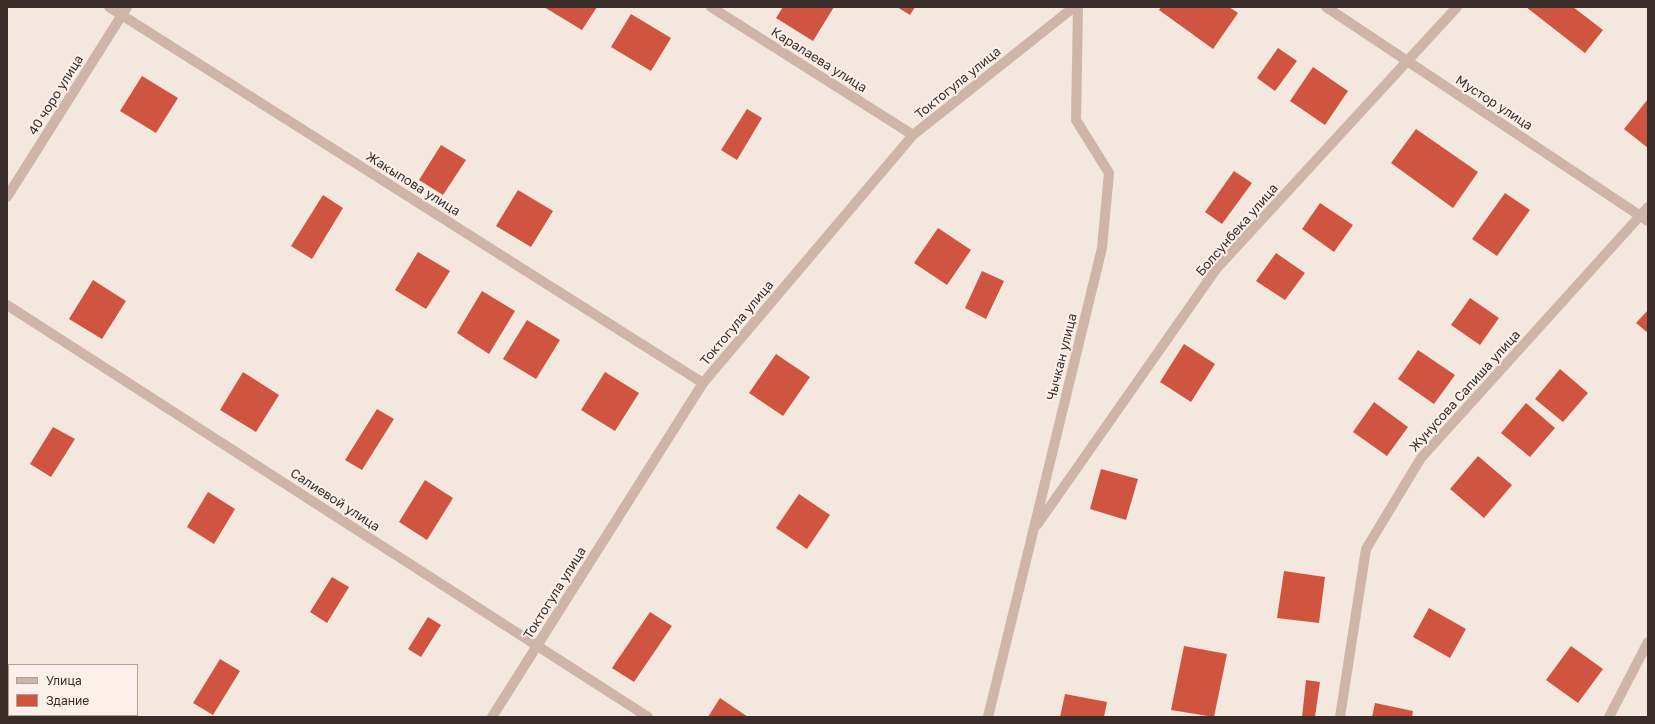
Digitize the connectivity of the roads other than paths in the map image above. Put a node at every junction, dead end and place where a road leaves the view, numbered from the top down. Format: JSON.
{"nodes":[{"id":1,"x":110,"y":7,"type":"edge"},
{"id":2,"x":711,"y":7,"type":"edge"},
{"id":3,"x":1074,"y":7,"type":"edge"},
{"id":4,"x":1078,"y":7,"type":"edge"},
{"id":5,"x":1326,"y":7,"type":"edge"},
{"id":6,"x":1457,"y":7,"type":"edge"},
{"id":7,"x":124,"y":11,"type":"edge"},
{"id":8,"x":1408,"y":62,"type":"junction"},
{"id":9,"x":913,"y":136,"type":"junction"},
{"id":10,"x":7,"y":197,"type":"edge"},
{"id":11,"x":1648,"y":207,"type":"edge"},
{"id":12,"x":1644,"y":218,"type":"edge"},
{"id":13,"x":7,"y":305,"type":"edge"},
{"id":14,"x":702,"y":384,"type":"junction"},
{"id":15,"x":1034,"y":530,"type":"junction"},
{"id":16,"x":1648,"y":642,"type":"edge"},
{"id":17,"x":538,"y":645,"type":"junction"},
{"id":18,"x":492,"y":717,"type":"edge"},
{"id":19,"x":648,"y":717,"type":"edge"},
{"id":20,"x":988,"y":717,"type":"edge"},
{"id":21,"x":1340,"y":717,"type":"edge"},
{"id":22,"x":1609,"y":717,"type":"edge"}],
"edges":[{"from":1,"to":7,"type":"street","name":"Жакыпова улица"},
{"from":2,"to":9,"type":"street","name":"Каралаева улица"},
{"from":3,"to":9,"type":"street","name":"Токтогула улица"},
{"from":4,"to":15,"type":"street","name":"Чычкан улица"},
{"from":5,"to":8,"type":"street","name":"Мустор улица"},
{"from":6,"to":8,"type":"street","name":"Болсунбека улица"},
{"from":7,"to":10,"type":"street","name":"40 чоро улица"},
{"from":7,"to":14,"type":"street","name":"Жакыпова улица"},
{"from":8,"to":12,"type":"street","name":"Мустор улица"},
{"from":8,"to":15,"type":"street","name":"Болсунбека улица"},
{"from":9,"to":14,"type":"street","name":"Токтогула улица"},
{"from":11,"to":12,"type":"street","name":"Жунусова Сапиша улица"},
{"from":12,"to":21,"type":"street","name":"Жунусова Сапиша улица"},
{"from":13,"to":17,"type":"street","name":"Салиевой улица"},
{"from":14,"to":17,"type":"street","name":"Токтогула улица"},
{"from":15,"to":20,"type":"street","name":"Чычкан улица"},
{"from":16,"to":22,"type":"street"},
{"from":17,"to":18,"type":"street","name":"Токтогула улица"},
{"from":17,"to":19,"type":"street","name":"Салиевой улица"}]}
